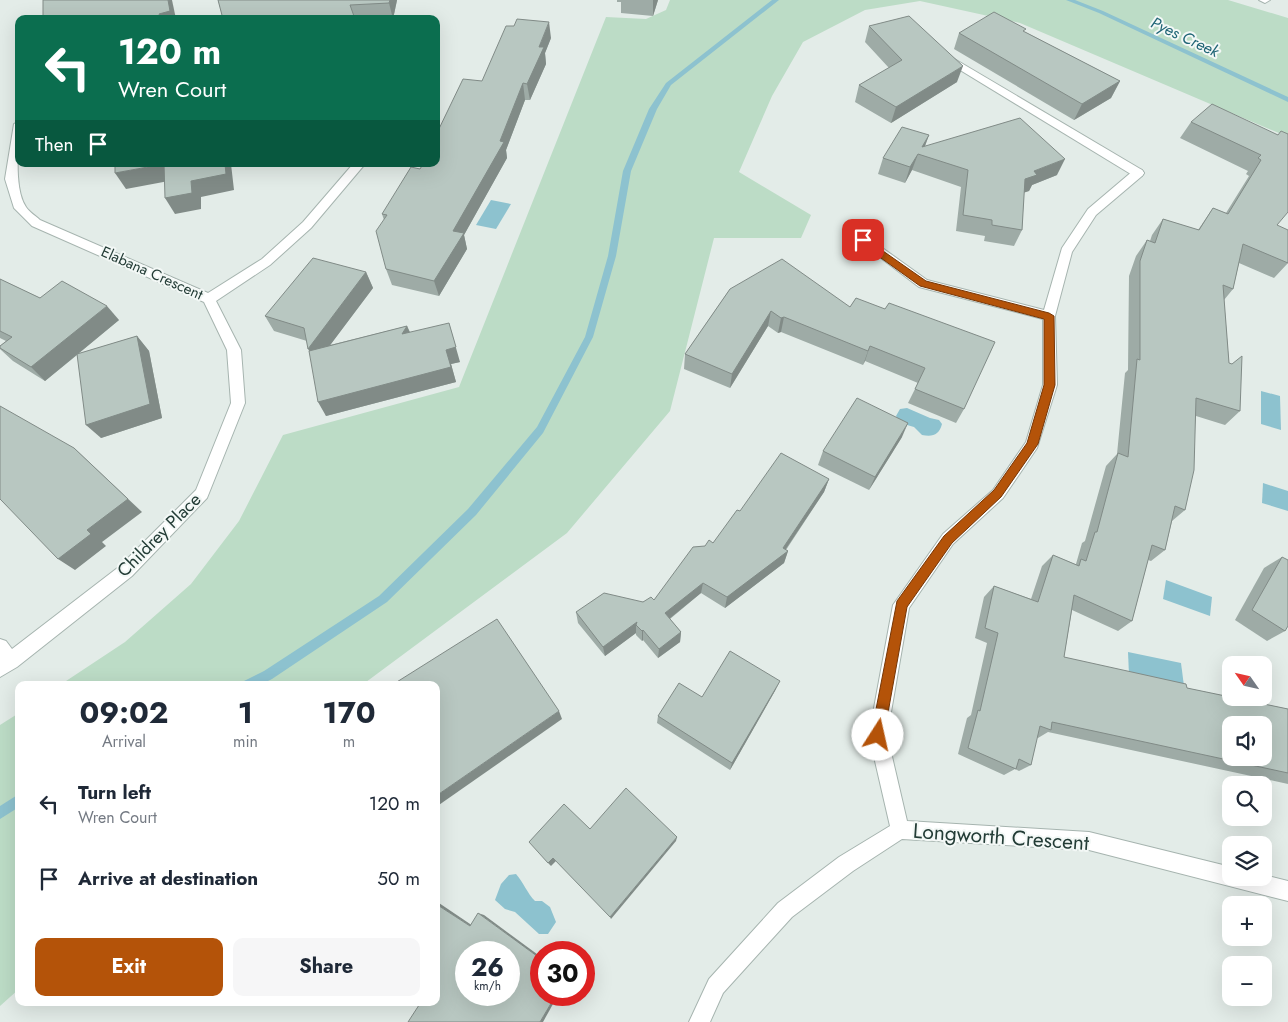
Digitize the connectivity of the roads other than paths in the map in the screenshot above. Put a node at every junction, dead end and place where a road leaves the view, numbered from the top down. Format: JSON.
{"nodes":[{"id":1,"x":945,"y":56,"type":"edge"},
{"id":2,"x":15,"y":148,"type":"edge"},
{"id":3,"x":356,"y":167,"type":"edge"},
{"id":4,"x":863,"y":240,"type":"dead end"},
{"id":5,"x":209,"y":298,"type":"junction"},
{"id":6,"x":1049,"y":316,"type":"junction"},
{"id":7,"x":0,"y":647,"type":"edge"},
{"id":8,"x":5,"y":665,"type":"edge"},
{"id":9,"x":900,"y":830,"type":"junction"},
{"id":10,"x":1222,"y":874,"type":"edge"},
{"id":11,"x":1268,"y":886,"type":"edge"},
{"id":12,"x":1288,"y":891,"type":"edge"},
{"id":13,"x":699,"y":1022,"type":"edge"}],
"edges":[{"from":1,"to":6,"type":"street"},
{"from":2,"to":5,"type":"street","name":"Elabana Crescent"},
{"from":3,"to":5,"type":"street","name":"Elabana Crescent"},
{"from":4,"to":6,"type":"street"},
{"from":5,"to":8,"type":"street","name":"Childrey Place"},
{"from":6,"to":9,"type":"street"},
{"from":7,"to":8,"type":"street"},
{"from":9,"to":10,"type":"street","name":"Longworth Crescent"},
{"from":9,"to":13,"type":"street","name":"Longworth Crescent"},
{"from":11,"to":12,"type":"street","name":"Longworth Crescent"}]}
